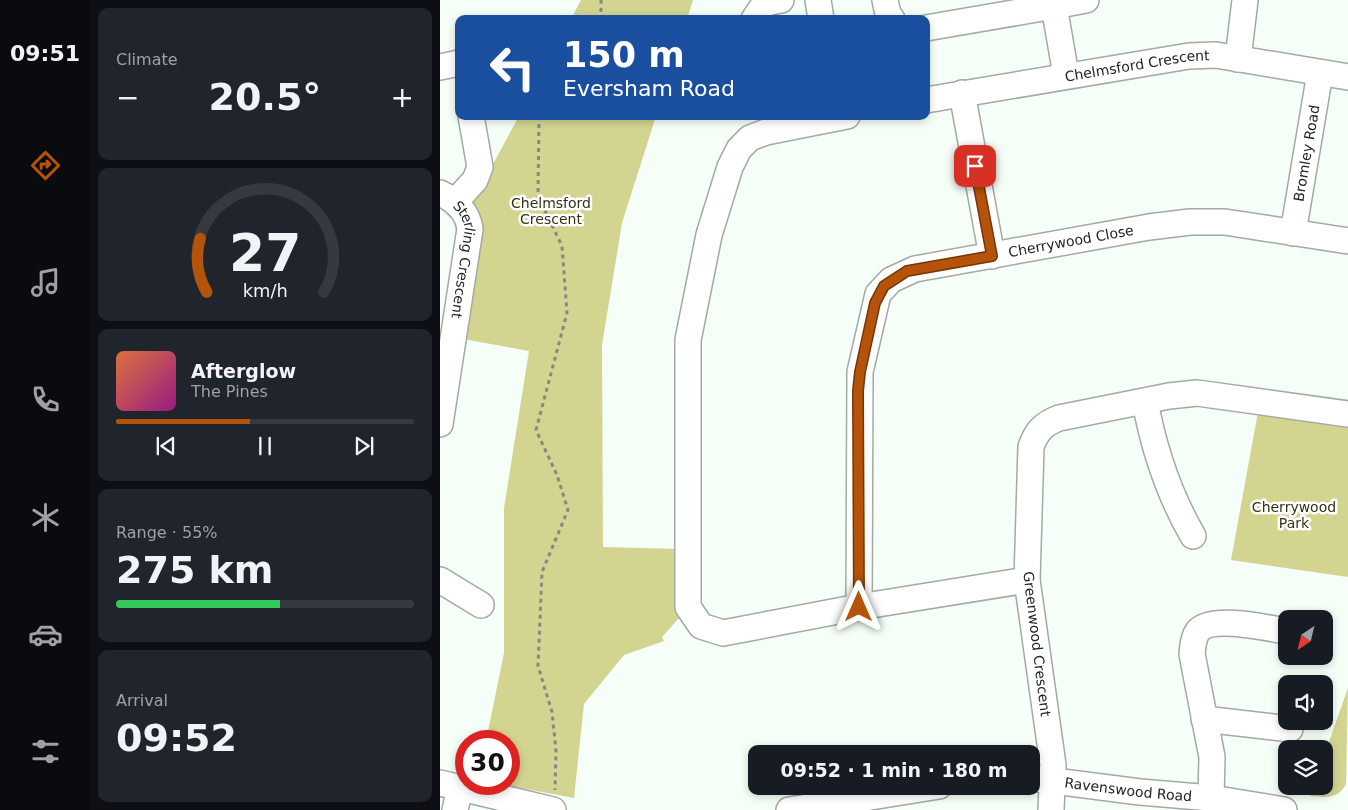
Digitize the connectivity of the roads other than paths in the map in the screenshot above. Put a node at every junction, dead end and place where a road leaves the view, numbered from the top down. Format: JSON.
{"nodes":[{"id":1,"x":781,"y":0,"type":"edge"},
{"id":2,"x":818,"y":0,"type":"edge"},
{"id":3,"x":885,"y":0,"type":"edge"},
{"id":4,"x":1086,"y":0,"type":"edge"},
{"id":5,"x":1246,"y":0,"type":"edge"},
{"id":6,"x":1054,"y":6,"type":"junction"},
{"id":7,"x":757,"y":15,"type":"edge"},
{"id":8,"x":820,"y":15,"type":"edge"},
{"id":9,"x":889,"y":15,"type":"edge"},
{"id":10,"x":930,"y":27,"type":"edge"},
{"id":11,"x":1238,"y":59,"type":"junction"},
{"id":12,"x":455,"y":64,"type":"edge"},
{"id":13,"x":440,"y":67,"type":"edge"},
{"id":14,"x":1320,"y":73,"type":"junction"},
{"id":15,"x":1066,"y":75,"type":"junction"},
{"id":16,"x":1348,"y":77,"type":"edge"},
{"id":17,"x":962,"y":93,"type":"junction"},
{"id":18,"x":930,"y":99,"type":"edge"},
{"id":19,"x":472,"y":120,"type":"edge"},
{"id":20,"x":807,"y":120,"type":"edge"},
{"id":21,"x":762,"y":124,"type":"edge"},
{"id":22,"x":448,"y":198,"type":"edge"},
{"id":23,"x":1293,"y":233,"type":"junction"},
{"id":24,"x":1348,"y":242,"type":"edge"},
{"id":25,"x":992,"y":256,"type":"junction"},
{"id":26,"x":1146,"y":401,"type":"junction"},
{"id":27,"x":1348,"y":414,"type":"edge"},
{"id":28,"x":440,"y":424,"type":"edge"},
{"id":29,"x":1193,"y":536,"type":"dead end"},
{"id":30,"x":440,"y":580,"type":"edge"},
{"id":31,"x":1027,"y":580,"type":"junction"},
{"id":32,"x":481,"y":605,"type":"dead end"},
{"id":33,"x":859,"y":607,"type":"junction"},
{"id":34,"x":1278,"y":630,"type":"edge"},
{"id":35,"x":1204,"y":719,"type":"junction"},
{"id":36,"x":1278,"y":728,"type":"edge"},
{"id":37,"x":1042,"y":779,"type":"edge"},
{"id":38,"x":452,"y":793,"type":"edge"},
{"id":39,"x":883,"y":795,"type":"edge"},
{"id":40,"x":1211,"y":798,"type":"junction"},
{"id":41,"x":553,"y":810,"type":"edge"},
{"id":42,"x":789,"y":810,"type":"edge"},
{"id":43,"x":1051,"y":810,"type":"edge"},
{"id":44,"x":1284,"y":810,"type":"edge"}],
"edges":[{"from":1,"to":7,"type":"street"},
{"from":2,"to":8,"type":"street"},
{"from":3,"to":9,"type":"street"},
{"from":4,"to":6,"type":"street"},
{"from":5,"to":11,"type":"street"},
{"from":6,"to":10,"type":"street"},
{"from":6,"to":15,"type":"street"},
{"from":11,"to":14,"type":"street","name":"Chelmsford Crescent"},
{"from":11,"to":15,"type":"street","name":"Chelmsford Crescent"},
{"from":12,"to":13,"type":"street"},
{"from":14,"to":16,"type":"street","name":"Chelmsford Crescent"},
{"from":14,"to":23,"type":"street","name":"Bromley Road"},
{"from":15,"to":17,"type":"street","name":"Chelmsford Crescent"},
{"from":17,"to":18,"type":"street","name":"Chelmsford Crescent"},
{"from":17,"to":25,"type":"street"},
{"from":19,"to":22,"type":"street"},
{"from":20,"to":21,"type":"street"},
{"from":21,"to":33,"type":"street"},
{"from":22,"to":28,"type":"street","name":"Sterling Crescent"},
{"from":23,"to":24,"type":"street","name":"Cherrywood Close"},
{"from":23,"to":25,"type":"street","name":"Cherrywood Close"},
{"from":25,"to":33,"type":"street","name":"Cherrywood Close"},
{"from":26,"to":27,"type":"street"},
{"from":26,"to":29,"type":"street"},
{"from":26,"to":31,"type":"street","name":"Greenwood Crescent"},
{"from":30,"to":32,"type":"street"},
{"from":31,"to":33,"type":"street"},
{"from":31,"to":37,"type":"street","name":"Greenwood Crescent"},
{"from":34,"to":35,"type":"street"},
{"from":35,"to":36,"type":"street"},
{"from":35,"to":40,"type":"street"},
{"from":37,"to":40,"type":"street","name":"Ravenswood Road"},
{"from":37,"to":43,"type":"street","name":"Greenwood Crescent"},
{"from":38,"to":41,"type":"street"},
{"from":39,"to":42,"type":"street"},
{"from":40,"to":44,"type":"street","name":"Ravenswood Road"}]}
